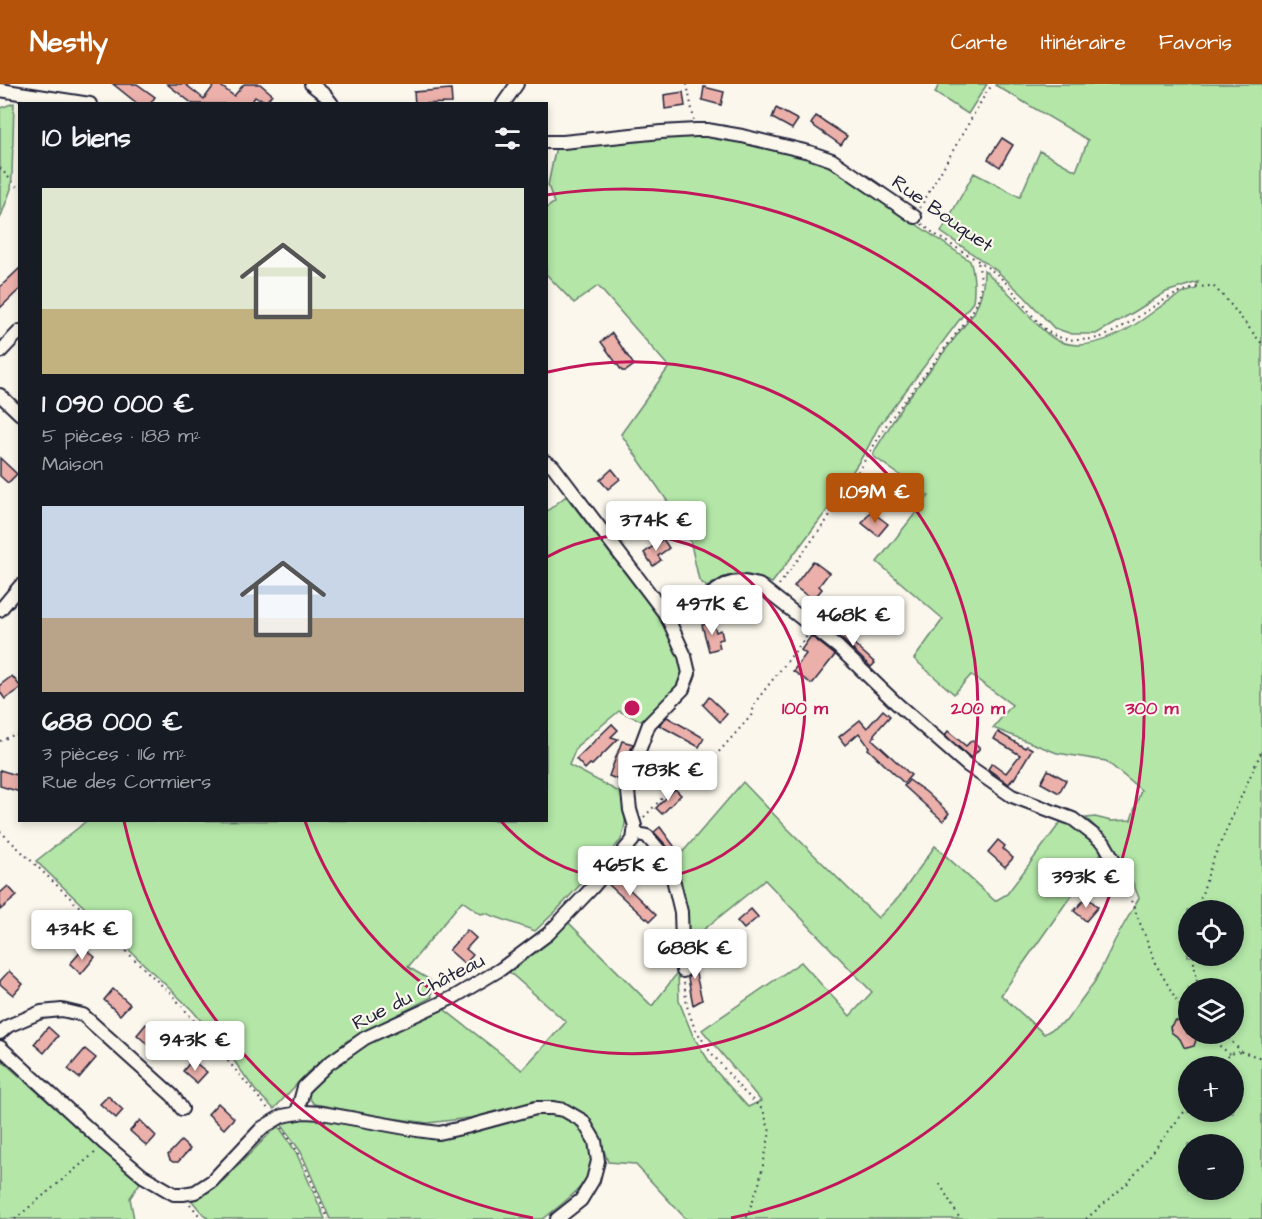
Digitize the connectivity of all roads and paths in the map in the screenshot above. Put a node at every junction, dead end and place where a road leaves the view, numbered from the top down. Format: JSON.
{"nodes":[{"id":1,"x":311,"y":84,"type":"edge"},
{"id":2,"x":517,"y":84,"type":"edge"},
{"id":3,"x":687,"y":84,"type":"edge"},
{"id":4,"x":993,"y":84,"type":"edge"},
{"id":5,"x":3,"y":92,"type":"edge"},
{"id":6,"x":76,"y":102,"type":"edge"},
{"id":7,"x":330,"y":102,"type":"edge"},
{"id":8,"x":504,"y":102,"type":"edge"},
{"id":9,"x":696,"y":130,"type":"junction"},
{"id":10,"x":548,"y":142,"type":"edge"},
{"id":11,"x":0,"y":168,"type":"edge"},
{"id":12,"x":18,"y":188,"type":"edge"},
{"id":13,"x":915,"y":217,"type":"junction"},
{"id":14,"x":978,"y":262,"type":"junction"},
{"id":15,"x":18,"y":333,"type":"edge"},
{"id":16,"x":1262,"y":344,"type":"edge"},
{"id":17,"x":0,"y":352,"type":"edge"},
{"id":18,"x":0,"y":395,"type":"edge"},
{"id":19,"x":18,"y":412,"type":"edge"},
{"id":20,"x":548,"y":463,"type":"edge"},
{"id":21,"x":18,"y":588,"type":"edge"},
{"id":22,"x":771,"y":594,"type":"junction"},
{"id":23,"x":0,"y":610,"type":"edge"},
{"id":24,"x":669,"y":621,"type":"junction"},
{"id":25,"x":813,"y":627,"type":"junction"},
{"id":26,"x":18,"y":734,"type":"edge"},
{"id":27,"x":0,"y":741,"type":"edge"},
{"id":28,"x":1262,"y":750,"type":"edge"},
{"id":29,"x":635,"y":829,"type":"junction"},
{"id":30,"x":0,"y":831,"type":"edge"},
{"id":31,"x":1115,"y":862,"type":"joint"},
{"id":32,"x":1200,"y":900,"type":"edge"},
{"id":33,"x":682,"y":971,"type":"joint"},
{"id":34,"x":1178,"y":1002,"type":"edge"},
{"id":35,"x":0,"y":1033,"type":"edge"},
{"id":36,"x":1217,"y":1044,"type":"edge"},
{"id":37,"x":1234,"y":1044,"type":"edge"},
{"id":38,"x":0,"y":1047,"type":"edge"},
{"id":39,"x":1242,"y":1052,"type":"junction"},
{"id":40,"x":1230,"y":1054,"type":"joint"},
{"id":41,"x":1262,"y":1058,"type":"edge"},
{"id":42,"x":182,"y":1109,"type":"dead end"},
{"id":43,"x":297,"y":1113,"type":"junction"},
{"id":44,"x":276,"y":1119,"type":"junction"},
{"id":45,"x":1178,"y":1120,"type":"edge"},
{"id":46,"x":105,"y":1144,"type":"junction"},
{"id":47,"x":940,"y":1184,"type":"dead end"},
{"id":48,"x":183,"y":1194,"type":"junction"},
{"id":49,"x":15,"y":1219,"type":"edge"},
{"id":50,"x":202,"y":1219,"type":"edge"},
{"id":51,"x":328,"y":1219,"type":"edge"},
{"id":52,"x":557,"y":1219,"type":"edge"},
{"id":53,"x":746,"y":1219,"type":"edge"},
{"id":54,"x":960,"y":1219,"type":"edge"},
{"id":55,"x":1086,"y":1219,"type":"edge"}],
"edges":[{"from":1,"to":7,"type":"street"},
{"from":2,"to":8,"type":"street"},
{"from":3,"to":9,"type":"path"},
{"from":4,"to":13,"type":"path"},
{"from":5,"to":6,"type":"street"},
{"from":9,"to":10,"type":"street","name":"Rue Bouquet"},
{"from":9,"to":13,"type":"street","name":"Rue Bouquet"},
{"from":11,"to":12,"type":"path"},
{"from":13,"to":14,"type":"path","name":"Rue Bouquet"},
{"from":14,"to":16,"type":"path","name":"Rue Bouquet"},
{"from":14,"to":22,"type":"path"},
{"from":15,"to":17,"type":"street"},
{"from":18,"to":19,"type":"street"},
{"from":20,"to":24,"type":"street"},
{"from":21,"to":23,"type":"street"},
{"from":22,"to":24,"type":"street"},
{"from":22,"to":25,"type":"street"},
{"from":24,"to":29,"type":"street"},
{"from":25,"to":29,"type":"path"},
{"from":25,"to":31,"type":"street"},
{"from":26,"to":27,"type":"path"},
{"from":28,"to":32,"type":"path"},
{"from":29,"to":33,"type":"street"},
{"from":29,"to":43,"type":"street","name":"Rue du Château"},
{"from":30,"to":44,"type":"path"},
{"from":31,"to":34,"type":"path"},
{"from":33,"to":53,"type":"path"},
{"from":35,"to":42,"type":"street"},
{"from":36,"to":40,"type":"path"},
{"from":37,"to":39,"type":"path"},
{"from":38,"to":46,"type":"street"},
{"from":39,"to":40,"type":"path"},
{"from":39,"to":41,"type":"path"},
{"from":43,"to":44,"type":"street"},
{"from":43,"to":52,"type":"street"},
{"from":44,"to":48,"type":"street"},
{"from":44,"to":51,"type":"path"},
{"from":45,"to":55,"type":"path"},
{"from":46,"to":48,"type":"street"},
{"from":46,"to":49,"type":"path"},
{"from":47,"to":54,"type":"path"},
{"from":48,"to":50,"type":"path"}]}
